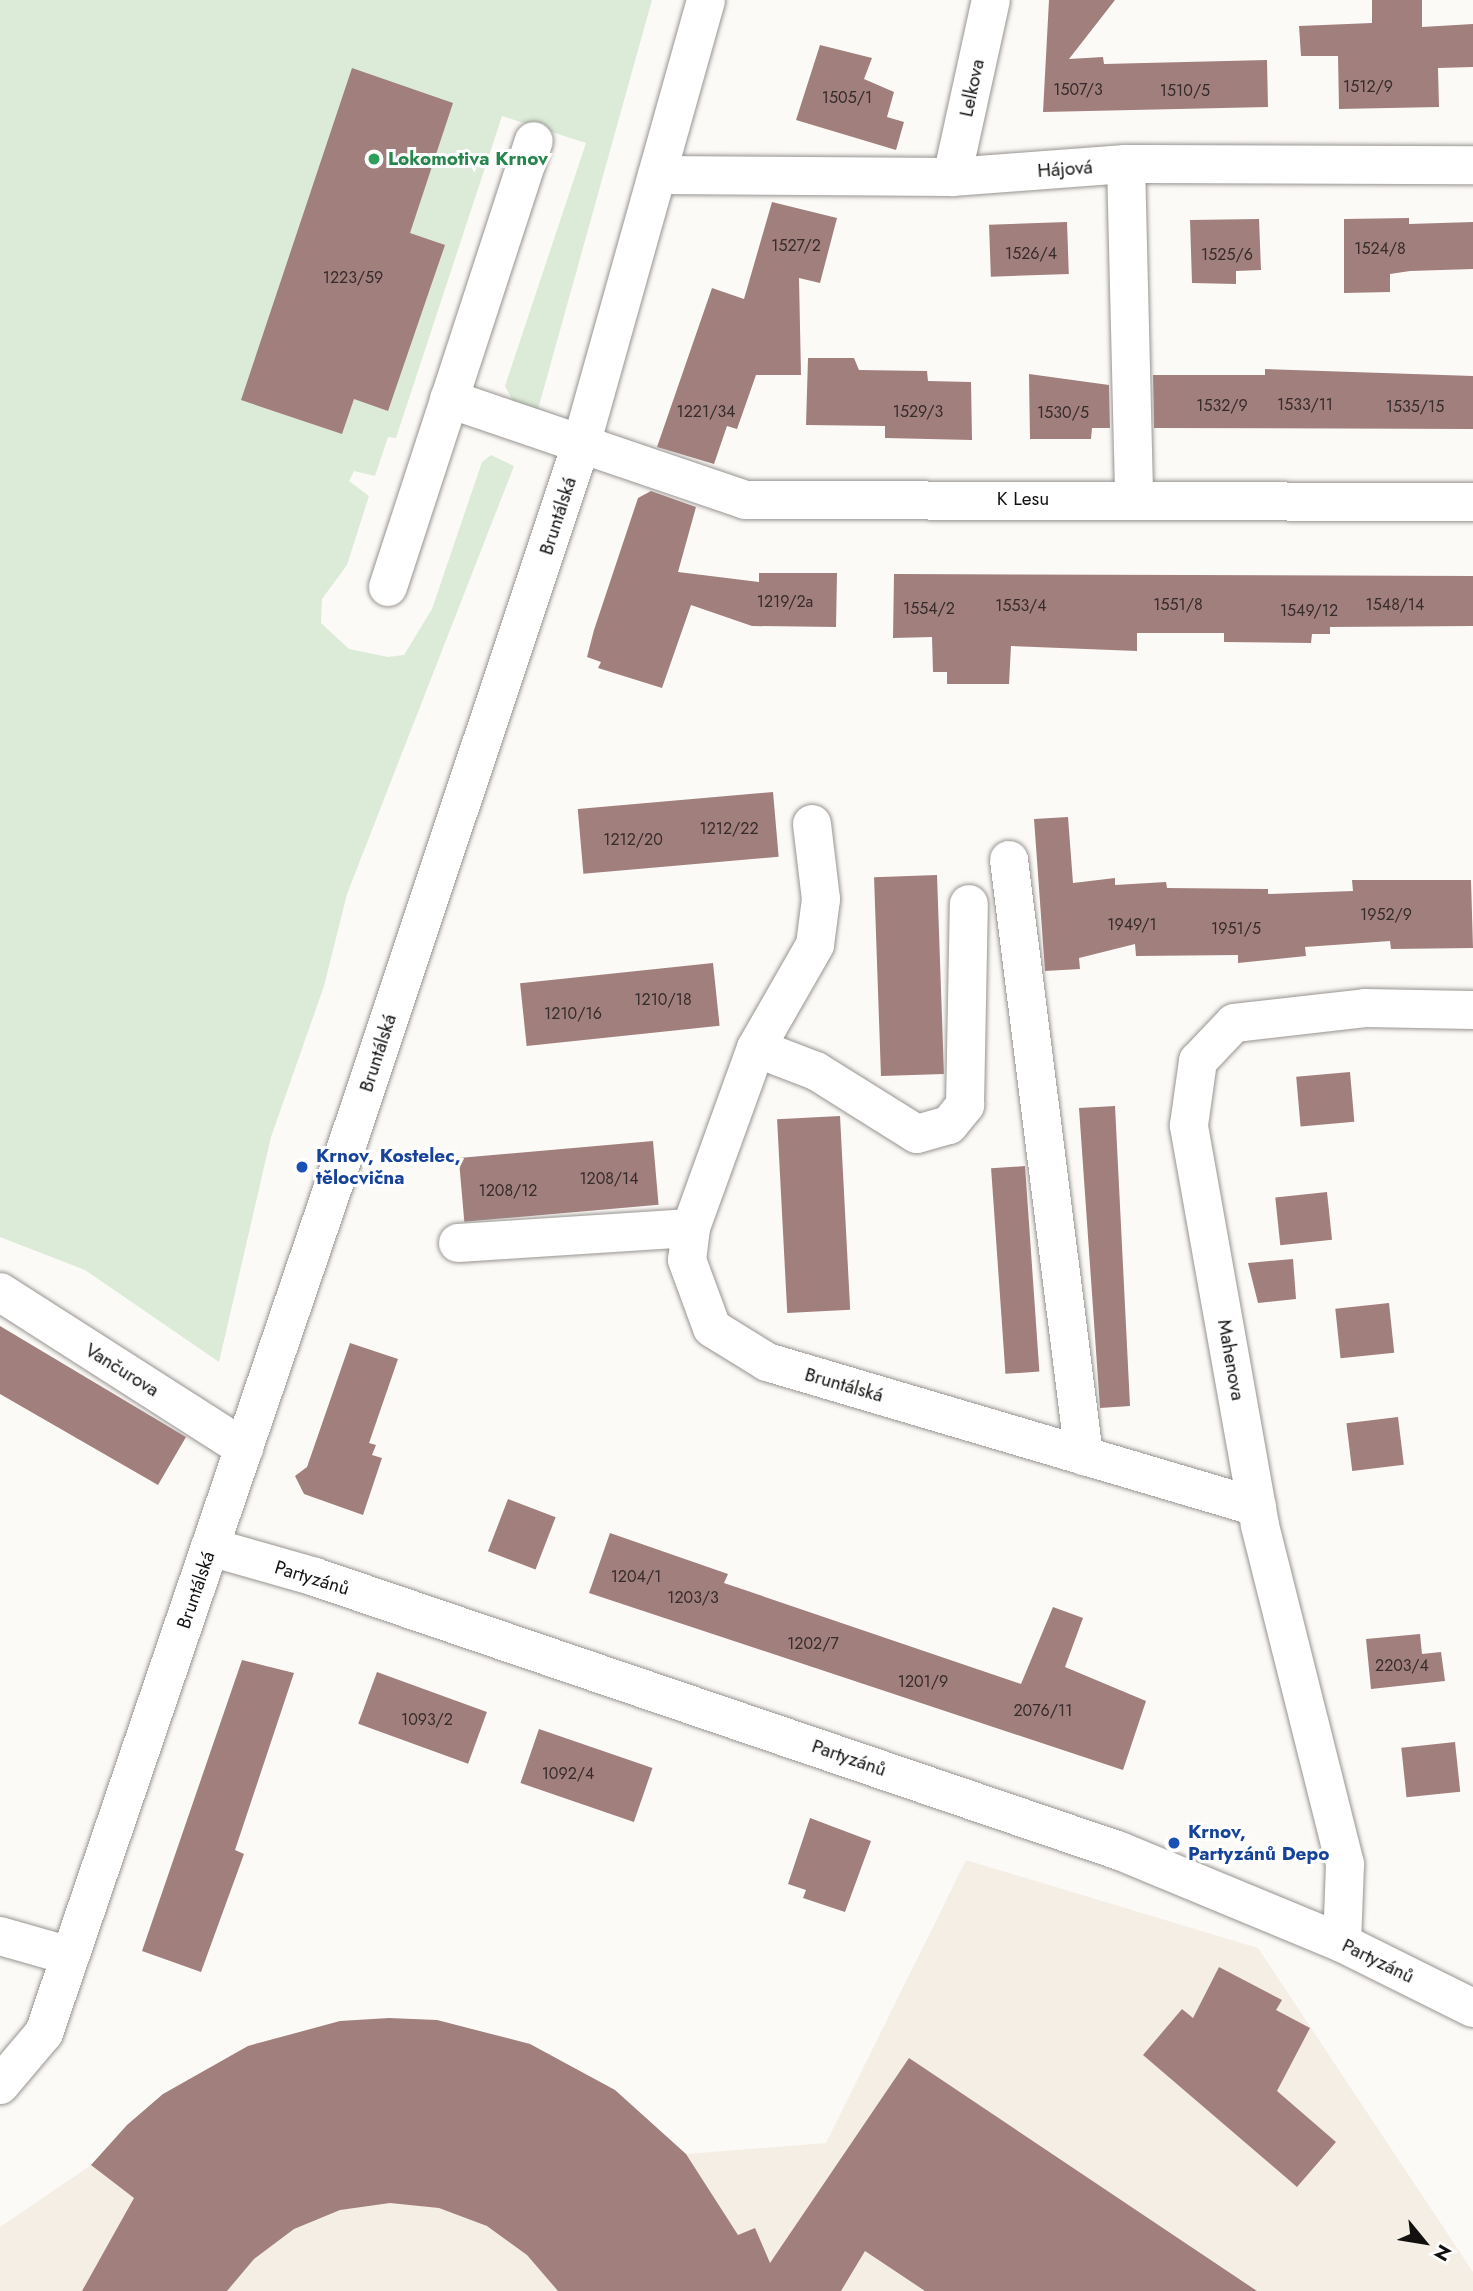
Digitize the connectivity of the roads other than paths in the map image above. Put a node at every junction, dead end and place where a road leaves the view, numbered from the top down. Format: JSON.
{"nodes":[{"id":1,"x":706,"y":0,"type":"edge"},
{"id":2,"x":991,"y":0,"type":"edge"},
{"id":3,"x":534,"y":141,"type":"dead end"},
{"id":4,"x":1126,"y":164,"type":"junction"},
{"id":5,"x":1473,"y":165,"type":"edge"},
{"id":6,"x":657,"y":175,"type":"junction"},
{"id":7,"x":953,"y":177,"type":"junction"},
{"id":8,"x":449,"y":399,"type":"junction"},
{"id":9,"x":581,"y":445,"type":"junction"},
{"id":10,"x":1134,"y":499,"type":"junction"},
{"id":11,"x":1473,"y":502,"type":"edge"},
{"id":12,"x":388,"y":587,"type":"dead end"},
{"id":13,"x":812,"y":824,"type":"dead end"},
{"id":14,"x":1009,"y":860,"type":"dead end"},
{"id":15,"x":969,"y":904,"type":"dead end"},
{"id":16,"x":1473,"y":1010,"type":"edge"},
{"id":17,"x":756,"y":1048,"type":"junction"},
{"id":18,"x":691,"y":1228,"type":"junction"},
{"id":19,"x":458,"y":1243,"type":"dead end"},
{"id":20,"x":0,"y":1293,"type":"edge"},
{"id":21,"x":244,"y":1448,"type":"junction"},
{"id":22,"x":1084,"y":1456,"type":"junction"},
{"id":23,"x":1257,"y":1507,"type":"junction"},
{"id":24,"x":210,"y":1547,"type":"junction"},
{"id":25,"x":0,"y":1936,"type":"edge"},
{"id":26,"x":1342,"y":1943,"type":"junction"},
{"id":27,"x":70,"y":1956,"type":"junction"},
{"id":28,"x":1473,"y":2008,"type":"edge"},
{"id":29,"x":0,"y":2085,"type":"edge"}],
"edges":[{"from":1,"to":6,"type":"street","name":"Bruntálská"},
{"from":2,"to":7,"type":"street","name":"Lelkova"},
{"from":3,"to":8,"type":"street"},
{"from":4,"to":5,"type":"street","name":"Hájová"},
{"from":4,"to":7,"type":"street","name":"Hájová"},
{"from":4,"to":10,"type":"street"},
{"from":6,"to":7,"type":"street","name":"Hájová"},
{"from":6,"to":9,"type":"street","name":"Bruntálská"},
{"from":8,"to":9,"type":"street","name":"K Lesu"},
{"from":8,"to":12,"type":"street"},
{"from":9,"to":10,"type":"street","name":"K Lesu"},
{"from":9,"to":21,"type":"street","name":"Bruntálská"},
{"from":10,"to":11,"type":"street","name":"K Lesu"},
{"from":13,"to":17,"type":"street","name":"Bruntálská"},
{"from":14,"to":22,"type":"street"},
{"from":15,"to":17,"type":"street"},
{"from":16,"to":23,"type":"street","name":"Mahenova"},
{"from":17,"to":18,"type":"street","name":"Bruntálská"},
{"from":18,"to":19,"type":"street"},
{"from":18,"to":22,"type":"street","name":"Bruntálská"},
{"from":20,"to":21,"type":"street","name":"Vančurova"},
{"from":21,"to":24,"type":"street","name":"Bruntálská"},
{"from":22,"to":23,"type":"street","name":"Bruntálská"},
{"from":23,"to":26,"type":"street","name":"Mahenova"},
{"from":24,"to":26,"type":"street","name":"Partyzánů"},
{"from":24,"to":27,"type":"street","name":"Bruntálská"},
{"from":25,"to":27,"type":"street"},
{"from":26,"to":28,"type":"street","name":"Partyzánů"},
{"from":27,"to":29,"type":"street","name":"Bruntálská"}]}
